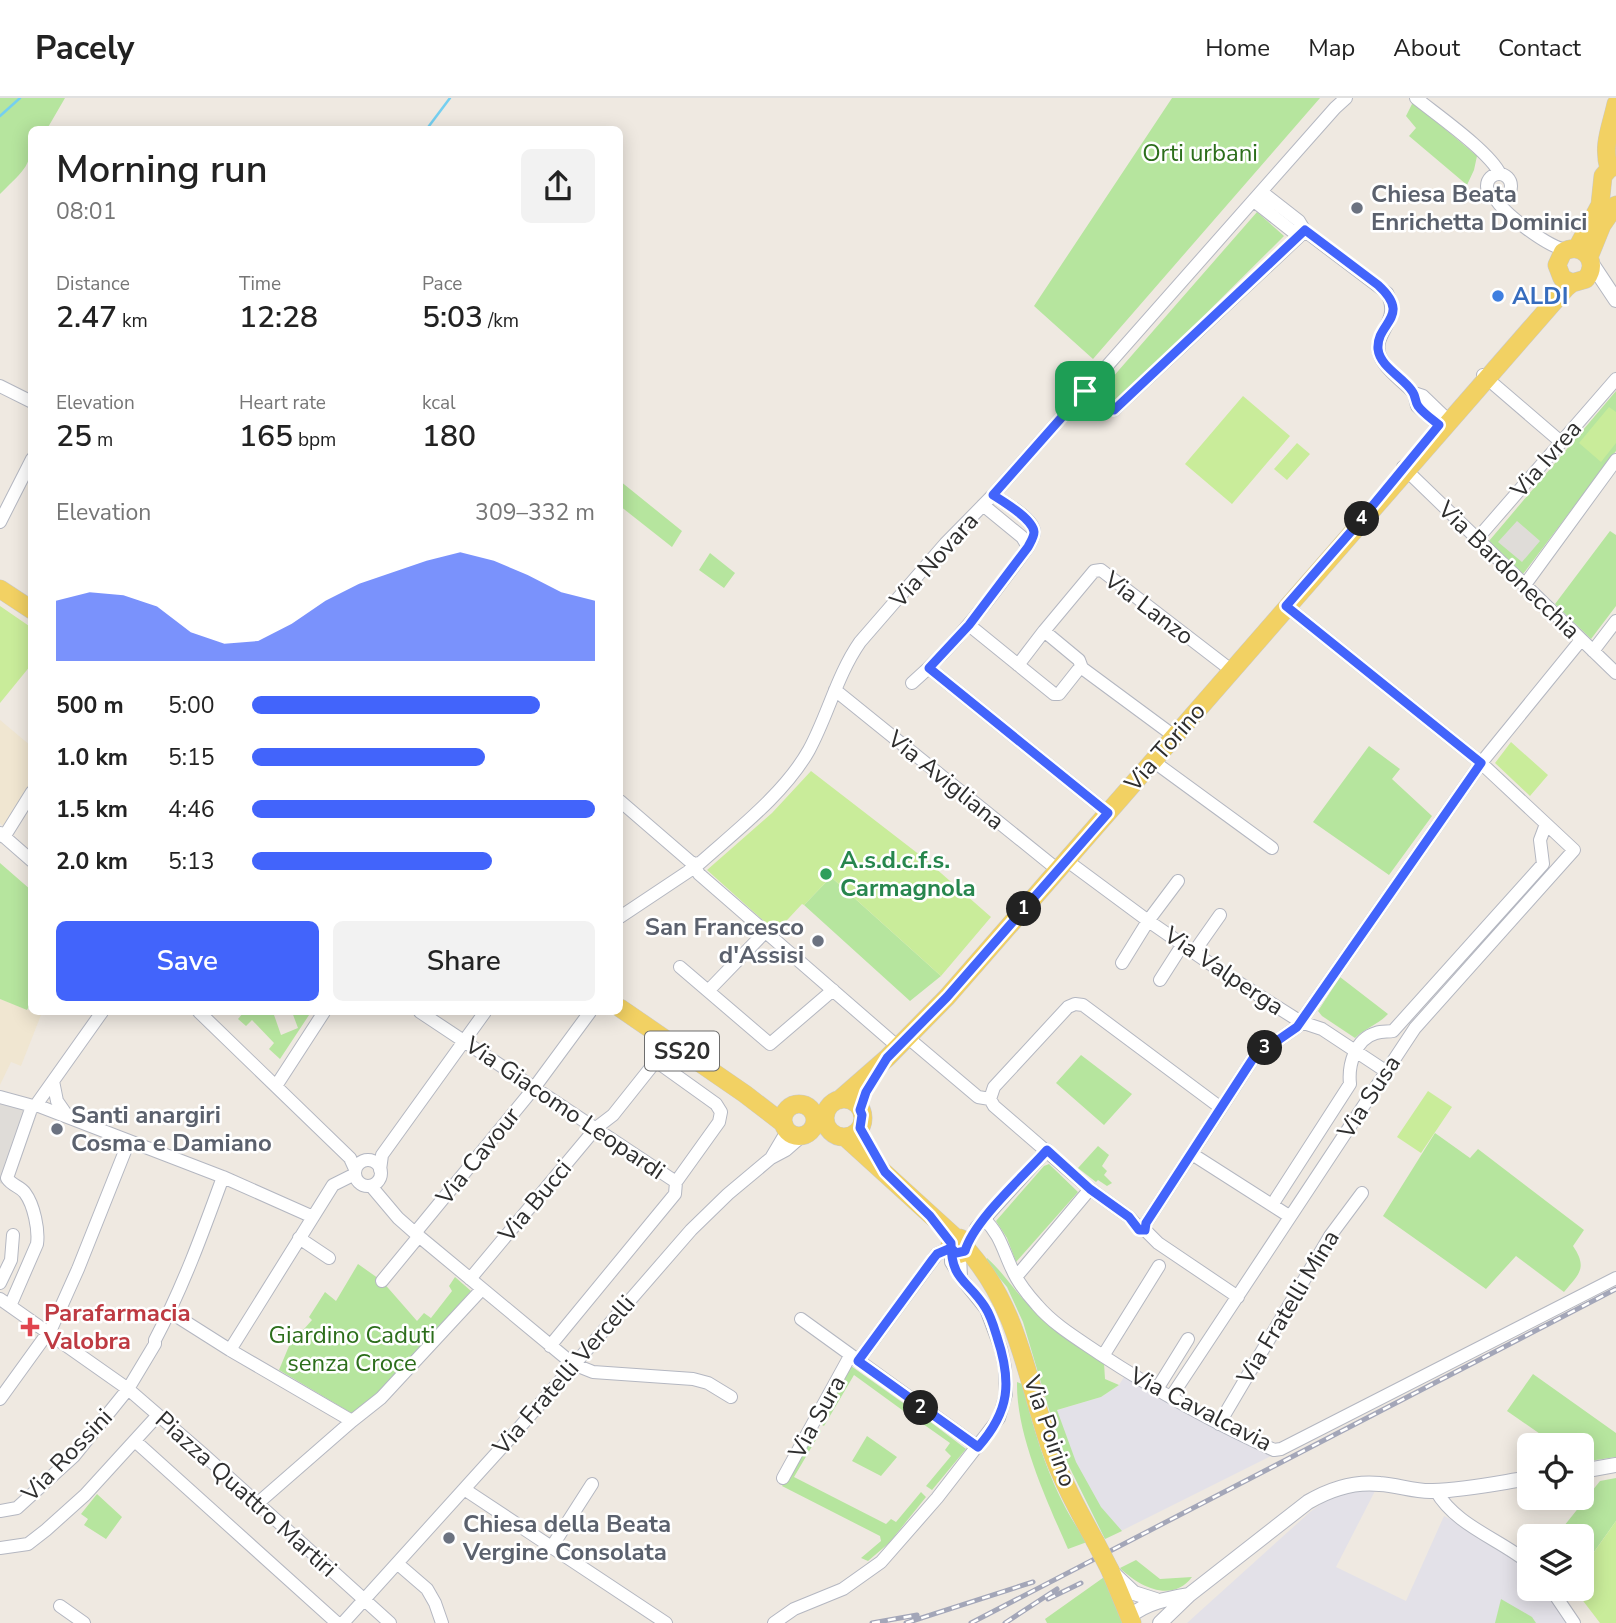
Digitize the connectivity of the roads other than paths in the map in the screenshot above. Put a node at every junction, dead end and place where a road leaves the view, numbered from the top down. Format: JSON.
{"nodes":[{"id":1,"x":1346,"y":98,"type":"edge"},
{"id":2,"x":1416,"y":98,"type":"edge"},
{"id":3,"x":1338,"y":103,"type":"edge"},
{"id":4,"x":1615,"y":111,"type":"edge"},
{"id":5,"x":1616,"y":136,"type":"edge"},
{"id":6,"x":1612,"y":167,"type":"edge"},
{"id":7,"x":1494,"y":177,"type":"junction"},
{"id":8,"x":1258,"y":197,"type":"junction"},
{"id":9,"x":1501,"y":197,"type":"junction"},
{"id":10,"x":1612,"y":199,"type":"edge"},
{"id":11,"x":1305,"y":230,"type":"junction"},
{"id":12,"x":1574,"y":265,"type":"junction"},
{"id":13,"x":1615,"y":299,"type":"edge"},
{"id":14,"x":1485,"y":377,"type":"junction"},
{"id":15,"x":1616,"y":379,"type":"edge"},
{"id":16,"x":0,"y":386,"type":"edge"},
{"id":17,"x":1085,"y":391,"type":"junction"},
{"id":18,"x":28,"y":400,"type":"edge"},
{"id":19,"x":1444,"y":423,"type":"junction"},
{"id":20,"x":1562,"y":442,"type":"junction"},
{"id":21,"x":1616,"y":460,"type":"edge"},
{"id":22,"x":28,"y":466,"type":"edge"},
{"id":23,"x":1405,"y":469,"type":"junction"},
{"id":24,"x":993,"y":495,"type":"junction"},
{"id":25,"x":984,"y":505,"type":"junction"},
{"id":26,"x":0,"y":522,"type":"edge"},
{"id":27,"x":1476,"y":539,"type":"junction"},
{"id":28,"x":1028,"y":547,"type":"junction"},
{"id":29,"x":1524,"y":586,"type":"junction"},
{"id":30,"x":0,"y":589,"type":"edge"},
{"id":31,"x":1286,"y":606,"type":"junction"},
{"id":32,"x":28,"y":607,"type":"edge"},
{"id":33,"x":1616,"y":621,"type":"edge"},
{"id":34,"x":969,"y":625,"type":"junction"},
{"id":35,"x":1044,"y":631,"type":"junction"},
{"id":36,"x":1581,"y":640,"type":"junction"},
{"id":37,"x":1593,"y":651,"type":"junction"},
{"id":38,"x":1018,"y":665,"type":"junction"},
{"id":39,"x":929,"y":668,"type":"junction"},
{"id":40,"x":1082,"y":668,"type":"junction"},
{"id":41,"x":1231,"y":670,"type":"junction"},
{"id":42,"x":1616,"y":673,"type":"edge"},
{"id":43,"x":912,"y":684,"type":"dead end"},
{"id":44,"x":835,"y":690,"type":"junction"},
{"id":45,"x":1174,"y":736,"type":"junction"},
{"id":46,"x":1153,"y":761,"type":"junction"},
{"id":47,"x":1481,"y":763,"type":"junction"},
{"id":48,"x":28,"y":798,"type":"edge"},
{"id":49,"x":623,"y":803,"type":"edge"},
{"id":50,"x":1108,"y":813,"type":"junction"},
{"id":51,"x":1546,"y":824,"type":"junction"},
{"id":52,"x":2,"y":835,"type":"edge"},
{"id":53,"x":1272,"y":848,"type":"dead end"},
{"id":54,"x":28,"y":858,"type":"edge"},
{"id":55,"x":693,"y":864,"type":"junction"},
{"id":56,"x":1062,"y":865,"type":"junction"},
{"id":57,"x":1178,"y":881,"type":"dead end"},
{"id":58,"x":623,"y":915,"type":"edge"},
{"id":59,"x":1220,"y":915,"type":"dead end"},
{"id":60,"x":1148,"y":921,"type":"junction"},
{"id":61,"x":766,"y":931,"type":"junction"},
{"id":62,"x":1189,"y":948,"type":"junction"},
{"id":63,"x":1122,"y":963,"type":"dead end"},
{"id":64,"x":680,"y":967,"type":"dead end"},
{"id":65,"x":1160,"y":980,"type":"dead end"},
{"id":66,"x":833,"y":990,"type":"junction"},
{"id":67,"x":708,"y":991,"type":"junction"},
{"id":68,"x":623,"y":1011,"type":"edge"},
{"id":69,"x":100,"y":1015,"type":"edge"},
{"id":70,"x":202,"y":1015,"type":"edge"},
{"id":71,"x":322,"y":1015,"type":"edge"},
{"id":72,"x":425,"y":1015,"type":"edge"},
{"id":73,"x":483,"y":1015,"type":"edge"},
{"id":74,"x":588,"y":1015,"type":"edge"},
{"id":75,"x":1301,"y":1022,"type":"junction"},
{"id":76,"x":464,"y":1041,"type":"junction"},
{"id":77,"x":897,"y":1047,"type":"junction"},
{"id":78,"x":1356,"y":1052,"type":"junction"},
{"id":79,"x":1387,"y":1072,"type":"junction"},
{"id":80,"x":53,"y":1081,"type":"junction"},
{"id":81,"x":276,"y":1086,"type":"junction"},
{"id":82,"x":534,"y":1088,"type":"junction"},
{"id":83,"x":0,"y":1097,"type":"edge"},
{"id":84,"x":990,"y":1099,"type":"junction"},
{"id":85,"x":834,"y":1104,"type":"junction"},
{"id":86,"x":35,"y":1105,"type":"junction"},
{"id":87,"x":1221,"y":1108,"type":"junction"},
{"id":88,"x":66,"y":1115,"type":"junction"},
{"id":89,"x":819,"y":1126,"type":"junction"},
{"id":90,"x":596,"y":1128,"type":"junction"},
{"id":91,"x":129,"y":1141,"type":"junction"},
{"id":92,"x":1047,"y":1150,"type":"junction"},
{"id":93,"x":1192,"y":1154,"type":"junction"},
{"id":94,"x":382,"y":1155,"type":"junction"},
{"id":95,"x":358,"y":1165,"type":"junction"},
{"id":96,"x":4,"y":1177,"type":"edge"},
{"id":97,"x":223,"y":1177,"type":"junction"},
{"id":98,"x":377,"y":1179,"type":"junction"},
{"id":99,"x":676,"y":1182,"type":"junction"},
{"id":100,"x":1090,"y":1189,"type":"junction"},
{"id":101,"x":1362,"y":1193,"type":"dead end"},
{"id":102,"x":1272,"y":1205,"type":"junction"},
{"id":103,"x":1289,"y":1216,"type":"junction"},
{"id":104,"x":313,"y":1217,"type":"junction"},
{"id":105,"x":1140,"y":1224,"type":"junction"},
{"id":106,"x":417,"y":1234,"type":"junction"},
{"id":107,"x":13,"y":1235,"type":"dead end"},
{"id":108,"x":299,"y":1238,"type":"junction"},
{"id":109,"x":963,"y":1240,"type":"junction"},
{"id":110,"x":330,"y":1258,"type":"dead end"},
{"id":111,"x":1159,"y":1266,"type":"dead end"},
{"id":112,"x":1016,"y":1277,"type":"junction"},
{"id":113,"x":1616,"y":1278,"type":"edge"},
{"id":114,"x":470,"y":1279,"type":"junction"},
{"id":115,"x":382,"y":1281,"type":"dead end"},
{"id":116,"x":0,"y":1283,"type":"edge"},
{"id":117,"x":482,"y":1289,"type":"junction"},
{"id":118,"x":1238,"y":1297,"type":"junction"},
{"id":119,"x":5,"y":1303,"type":"edge"},
{"id":120,"x":170,"y":1312,"type":"junction"},
{"id":121,"x":801,"y":1319,"type":"dead end"},
{"id":122,"x":48,"y":1331,"type":"junction"},
{"id":123,"x":1188,"y":1339,"type":"dead end"},
{"id":124,"x":550,"y":1346,"type":"junction"},
{"id":125,"x":230,"y":1350,"type":"junction"},
{"id":126,"x":1102,"y":1356,"type":"junction"},
{"id":127,"x":854,"y":1358,"type":"junction"},
{"id":128,"x":573,"y":1364,"type":"junction"},
{"id":129,"x":128,"y":1389,"type":"junction"},
{"id":130,"x":1157,"y":1389,"type":"junction"},
{"id":131,"x":731,"y":1397,"type":"dead end"},
{"id":132,"x":1171,"y":1397,"type":"junction"},
{"id":133,"x":0,"y":1399,"type":"edge"},
{"id":134,"x":158,"y":1415,"type":"junction"},
{"id":135,"x":352,"y":1421,"type":"junction"},
{"id":136,"x":1219,"y":1424,"type":"junction"},
{"id":137,"x":135,"y":1441,"type":"junction"},
{"id":138,"x":978,"y":1447,"type":"junction"},
{"id":139,"x":1616,"y":1465,"type":"edge"},
{"id":140,"x":1594,"y":1469,"type":"edge"},
{"id":141,"x":783,"y":1478,"type":"dead end"},
{"id":142,"x":1517,"y":1480,"type":"edge"},
{"id":143,"x":592,"y":1484,"type":"dead end"},
{"id":144,"x":464,"y":1489,"type":"junction"},
{"id":145,"x":1436,"y":1491,"type":"junction"},
{"id":146,"x":258,"y":1503,"type":"junction"},
{"id":147,"x":0,"y":1511,"type":"edge"},
{"id":148,"x":0,"y":1548,"type":"edge"},
{"id":149,"x":551,"y":1548,"type":"junction"},
{"id":150,"x":1517,"y":1554,"type":"edge"},
{"id":151,"x":398,"y":1564,"type":"junction"},
{"id":152,"x":1110,"y":1570,"type":"junction"},
{"id":153,"x":1189,"y":1595,"type":"junction"},
{"id":154,"x":364,"y":1600,"type":"junction"},
{"id":155,"x":1156,"y":1600,"type":"junction"},
{"id":156,"x":1559,"y":1601,"type":"edge"},
{"id":157,"x":60,"y":1606,"type":"dead end"},
{"id":158,"x":1131,"y":1621,"type":"edge"},
{"id":159,"x":84,"y":1623,"type":"edge"},
{"id":160,"x":337,"y":1623,"type":"edge"},
{"id":161,"x":343,"y":1623,"type":"edge"},
{"id":162,"x":390,"y":1623,"type":"edge"},
{"id":163,"x":442,"y":1623,"type":"edge"},
{"id":164,"x":666,"y":1623,"type":"edge"},
{"id":165,"x":774,"y":1623,"type":"edge"},
{"id":166,"x":1160,"y":1623,"type":"edge"},
{"id":167,"x":1574,"y":1623,"type":"edge"}],
"edges":[{"from":1,"to":3,"type":"street","name":"Via Novara"},
{"from":2,"to":7,"type":"street"},
{"from":3,"to":8,"type":"street","name":"Via Novara"},
{"from":4,"to":5,"type":"main road"},
{"from":4,"to":6,"type":"main road","name":"Via Torino"},
{"from":6,"to":10,"type":"main road","name":"Via Torino"},
{"from":7,"to":9,"type":"street"},
{"from":7,"to":9,"type":"street"},
{"from":8,"to":11,"type":"street"},
{"from":8,"to":17,"type":"street","name":"Via Novara"},
{"from":9,"to":12,"type":"street"},
{"from":10,"to":12,"type":"main road","name":"Via Torino"},
{"from":11,"to":17,"type":"street"},
{"from":11,"to":19,"type":"street"},
{"from":12,"to":13,"type":"street"},
{"from":12,"to":13,"type":"street"},
{"from":12,"to":14,"type":"main road","name":"Via Torino"},
{"from":14,"to":19,"type":"main road","name":"Via Torino"},
{"from":14,"to":20,"type":"street"},
{"from":15,"to":20,"type":"street","name":"Via Ivrea"},
{"from":16,"to":18,"type":"street"},
{"from":17,"to":24,"type":"street","name":"Via Novara"},
{"from":19,"to":23,"type":"main road","name":"Via Torino"},
{"from":20,"to":27,"type":"street","name":"Via Ivrea"},
{"from":21,"to":29,"type":"street"},
{"from":22,"to":26,"type":"street"},
{"from":23,"to":27,"type":"street","name":"Via Bardonecchia"},
{"from":23,"to":31,"type":"main road","name":"Via Torino"},
{"from":24,"to":25,"type":"street","name":"Via Novara"},
{"from":24,"to":28,"type":"street"},
{"from":25,"to":28,"type":"street"},
{"from":25,"to":44,"type":"street","name":"Via Novara"},
{"from":27,"to":29,"type":"street","name":"Via Bardonecchia"},
{"from":28,"to":34,"type":"street"},
{"from":29,"to":36,"type":"street","name":"Via Bardonecchia"},
{"from":30,"to":32,"type":"main road"},
{"from":31,"to":41,"type":"main road","name":"Via Torino"},
{"from":31,"to":47,"type":"street","name":"Via Susa"},
{"from":33,"to":37,"type":"street"},
{"from":34,"to":38,"type":"street"},
{"from":34,"to":39,"type":"street"},
{"from":35,"to":38,"type":"street"},
{"from":35,"to":40,"type":"street"},
{"from":35,"to":41,"type":"street","name":"Via Lanzo"},
{"from":36,"to":37,"type":"street","name":"Via Bardonecchia"},
{"from":36,"to":47,"type":"street"},
{"from":37,"to":42,"type":"street","name":"Via Bardonecchia"},
{"from":38,"to":40,"type":"street"},
{"from":39,"to":43,"type":"street"},
{"from":39,"to":50,"type":"street"},
{"from":40,"to":45,"type":"street"},
{"from":41,"to":45,"type":"main road","name":"Via Torino"},
{"from":44,"to":55,"type":"street","name":"Via Novara"},
{"from":44,"to":56,"type":"street","name":"Via Avigliana"},
{"from":45,"to":46,"type":"main road","name":"Via Torino"},
{"from":46,"to":50,"type":"main road","name":"Via Torino"},
{"from":46,"to":53,"type":"street"},
{"from":47,"to":51,"type":"street","name":"Via Susa"},
{"from":47,"to":75,"type":"street"},
{"from":48,"to":52,"type":"street"},
{"from":49,"to":55,"type":"street"},
{"from":50,"to":56,"type":"main road","name":"Via Torino"},
{"from":51,"to":78,"type":"street","name":"Via Susa"},
{"from":51,"to":79,"type":"street","name":"Via Susa"},
{"from":52,"to":54,"type":"street"},
{"from":55,"to":58,"type":"street","name":"Via Novara"},
{"from":55,"to":61,"type":"street"},
{"from":56,"to":60,"type":"street","name":"Via Valperga"},
{"from":56,"to":77,"type":"main road","name":"Via Torino"},
{"from":57,"to":60,"type":"street"},
{"from":59,"to":62,"type":"street"},
{"from":60,"to":62,"type":"street","name":"Via Valperga"},
{"from":60,"to":63,"type":"street"},
{"from":61,"to":66,"type":"street"},
{"from":61,"to":67,"type":"street"},
{"from":62,"to":65,"type":"street"},
{"from":62,"to":75,"type":"street","name":"Via Valperga"},
{"from":64,"to":67,"type":"street"},
{"from":66,"to":67,"type":"street"},
{"from":66,"to":77,"type":"street"},
{"from":68,"to":89,"type":"main road","number":"SS20"},
{"from":69,"to":80,"type":"street"},
{"from":70,"to":81,"type":"street"},
{"from":71,"to":81,"type":"street"},
{"from":72,"to":76,"type":"street","name":"Via Giacomo Leopardi"},
{"from":73,"to":76,"type":"street"},
{"from":74,"to":82,"type":"street","name":"Via Cavour"},
{"from":75,"to":78,"type":"street","name":"Via Valperga"},
{"from":75,"to":87,"type":"street"},
{"from":76,"to":82,"type":"street","name":"Via Giacomo Leopardi"},
{"from":76,"to":94,"type":"street"},
{"from":77,"to":84,"type":"street"},
{"from":77,"to":85,"type":"main road","name":"Via Torino"},
{"from":77,"to":89,"type":"main road","name":"Via Torino"},
{"from":78,"to":79,"type":"street","name":"Via Valperga"},
{"from":78,"to":102,"type":"street","name":"Via Susa"},
{"from":79,"to":103,"type":"street","name":"Via Susa"},
{"from":80,"to":86,"type":"street"},
{"from":80,"to":88,"type":"street"},
{"from":81,"to":95,"type":"street"},
{"from":82,"to":90,"type":"street","name":"Via Giacomo Leopardi"},
{"from":82,"to":106,"type":"street","name":"Via Cavour"},
{"from":83,"to":86,"type":"street"},
{"from":84,"to":87,"type":"street"},
{"from":84,"to":92,"type":"street"},
{"from":85,"to":89,"type":"main road"},
{"from":85,"to":89,"type":"main road"},
{"from":85,"to":89,"type":"main road"},
{"from":86,"to":88,"type":"street"},
{"from":86,"to":96,"type":"street"},
{"from":87,"to":93,"type":"street"},
{"from":88,"to":91,"type":"street"},
{"from":89,"to":109,"type":"main road","name":"Via Poirino"},
{"from":89,"to":128,"type":"street","name":"Via Fratelli Vercelli"},
{"from":90,"to":99,"type":"street","name":"Via Giacomo Leopardi"},
{"from":90,"to":99,"type":"street","name":"Via Bucci"},
{"from":90,"to":114,"type":"street","name":"Via Bucci"},
{"from":91,"to":97,"type":"street"},
{"from":91,"to":122,"type":"street"},
{"from":92,"to":100,"type":"street"},
{"from":92,"to":109,"type":"street","name":"Via Sura"},
{"from":93,"to":102,"type":"street"},
{"from":93,"to":105,"type":"street"},
{"from":94,"to":95,"type":"street"},
{"from":94,"to":98,"type":"street"},
{"from":95,"to":98,"type":"street"},
{"from":95,"to":98,"type":"street"},
{"from":95,"to":104,"type":"street"},
{"from":96,"to":119,"type":"street"},
{"from":97,"to":104,"type":"street"},
{"from":97,"to":120,"type":"street","name":"Via Rossini"},
{"from":98,"to":106,"type":"street"},
{"from":99,"to":124,"type":"street"},
{"from":100,"to":105,"type":"street"},
{"from":100,"to":112,"type":"street"},
{"from":101,"to":136,"type":"street","name":"Via Fratelli Mina"},
{"from":102,"to":103,"type":"street"},
{"from":103,"to":118,"type":"street","name":"Via Susa"},
{"from":104,"to":108,"type":"street"},
{"from":105,"to":118,"type":"street"},
{"from":106,"to":114,"type":"street"},
{"from":106,"to":115,"type":"street","name":"Via Cavour"},
{"from":107,"to":116,"type":"street"},
{"from":108,"to":110,"type":"street"},
{"from":108,"to":125,"type":"street"},
{"from":109,"to":112,"type":"street","name":"Via Cavalcavia"},
{"from":109,"to":127,"type":"street","name":"Via Sura"},
{"from":109,"to":138,"type":"street"},
{"from":109,"to":152,"type":"main road","name":"Via Poirino","bridge":true},
{"from":111,"to":126,"type":"street"},
{"from":112,"to":126,"type":"street","name":"Via Cavalcavia"},
{"from":113,"to":136,"type":"street","name":"Via Cavalcavia"},
{"from":114,"to":117,"type":"street"},
{"from":117,"to":124,"type":"street"},
{"from":117,"to":135,"type":"street"},
{"from":118,"to":132,"type":"street","name":"Via Susa"},
{"from":119,"to":122,"type":"street","name":"Piazza Quattro Martiri"},
{"from":120,"to":125,"type":"street"},
{"from":120,"to":129,"type":"street","name":"Via Rossini"},
{"from":121,"to":127,"type":"street"},
{"from":122,"to":129,"type":"street","name":"Piazza Quattro Martiri"},
{"from":122,"to":133,"type":"street"},
{"from":123,"to":130,"type":"street"},
{"from":124,"to":128,"type":"street"},
{"from":125,"to":135,"type":"street"},
{"from":126,"to":130,"type":"street","name":"Via Cavalcavia"},
{"from":127,"to":138,"type":"street"},
{"from":127,"to":141,"type":"street","name":"Via Sura"},
{"from":128,"to":131,"type":"street"},
{"from":128,"to":144,"type":"street","name":"Via Fratelli Vercelli"},
{"from":129,"to":134,"type":"street","name":"Piazza Quattro Martiri"},
{"from":129,"to":147,"type":"street","name":"Via Rossini"},
{"from":130,"to":132,"type":"street","name":"Via Cavalcavia"},
{"from":132,"to":136,"type":"street","name":"Via Cavalcavia"},
{"from":134,"to":137,"type":"street"},
{"from":134,"to":146,"type":"street","name":"Piazza Quattro Martiri"},
{"from":135,"to":146,"type":"street"},
{"from":137,"to":148,"type":"street"},
{"from":137,"to":160,"type":"street","name":"Piazza Quattro Martiri"},
{"from":138,"to":165,"type":"street"},
{"from":139,"to":140,"type":"street"},
{"from":142,"to":145,"type":"street"},
{"from":143,"to":149,"type":"street"},
{"from":144,"to":149,"type":"street"},
{"from":144,"to":151,"type":"street","name":"Via Fratelli Vercelli"},
{"from":145,"to":150,"type":"street"},
{"from":145,"to":153,"type":"street"},
{"from":146,"to":154,"type":"street","name":"Piazza Quattro Martiri"},
{"from":149,"to":164,"type":"street"},
{"from":151,"to":154,"type":"street","name":"Via Fratelli Vercelli"},
{"from":151,"to":163,"type":"street"},
{"from":152,"to":155,"type":"street"},
{"from":152,"to":158,"type":"main road","name":"Via Poirino"},
{"from":153,"to":155,"type":"street"},
{"from":153,"to":166,"type":"street"},
{"from":154,"to":161,"type":"street","name":"Via Fratelli Vercelli"},
{"from":154,"to":162,"type":"street","name":"Piazza Quattro Martiri"},
{"from":155,"to":158,"type":"street"},
{"from":156,"to":167,"type":"street"},
{"from":157,"to":159,"type":"street"}]}
